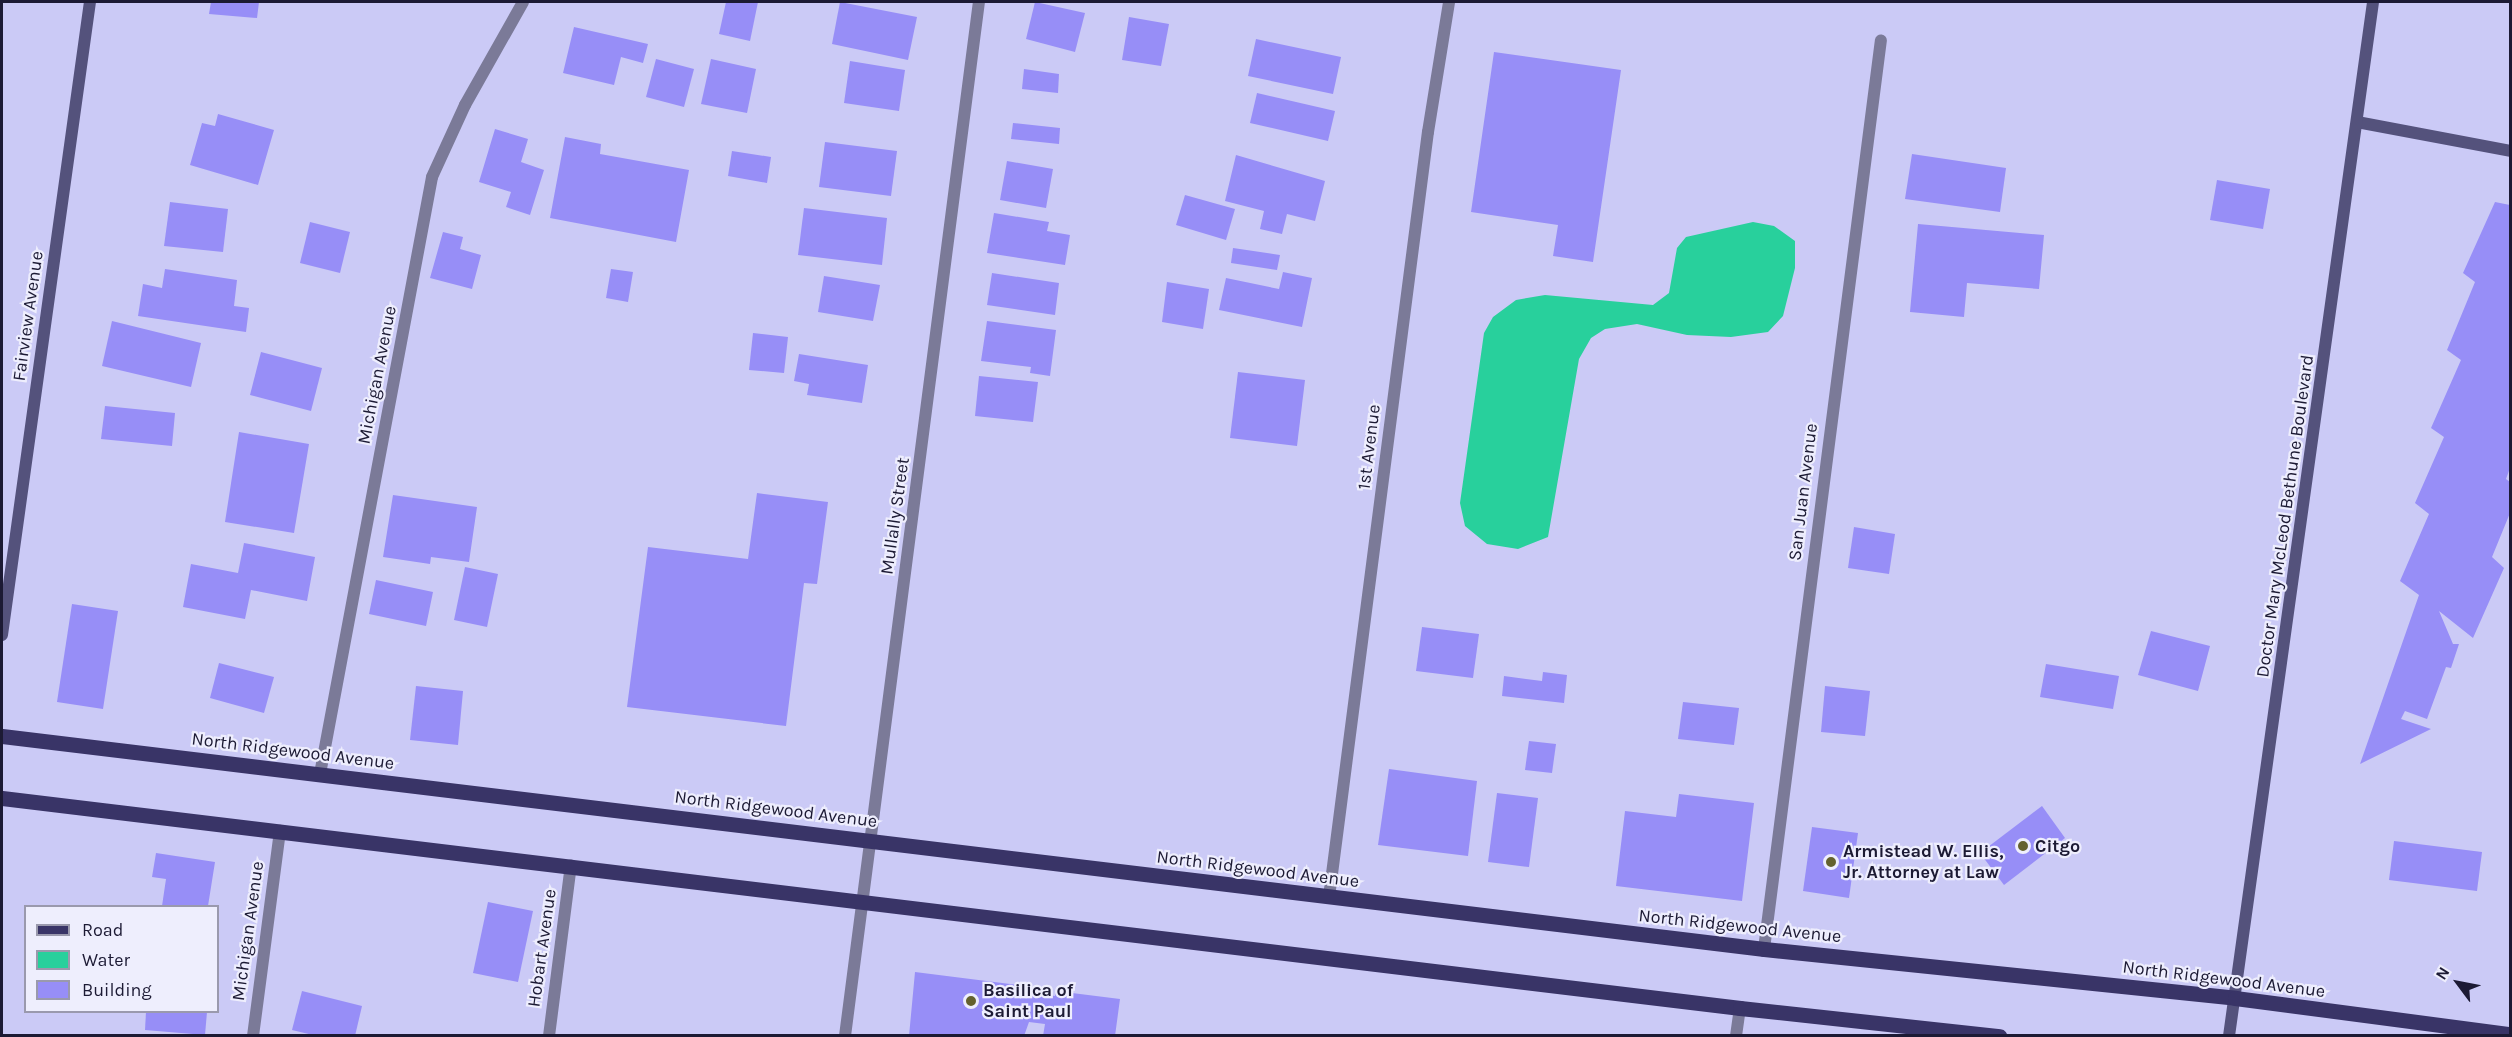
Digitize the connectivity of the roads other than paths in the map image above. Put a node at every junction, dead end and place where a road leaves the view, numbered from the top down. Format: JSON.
{"nodes":[{"id":1,"x":90,"y":2,"type":"edge"},
{"id":2,"x":523,"y":2,"type":"edge"},
{"id":3,"x":979,"y":2,"type":"edge"},
{"id":4,"x":1449,"y":2,"type":"edge"},
{"id":5,"x":2373,"y":2,"type":"edge"},
{"id":6,"x":1881,"y":40,"type":"dead end"},
{"id":7,"x":2357,"y":122,"type":"junction"},
{"id":8,"x":2511,"y":151,"type":"edge"},
{"id":9,"x":2,"y":634,"type":"edge"},
{"id":10,"x":2,"y":736,"type":"edge"},
{"id":11,"x":320,"y":774,"type":"junction"},
{"id":12,"x":2,"y":798,"type":"edge"},
{"id":13,"x":280,"y":831,"type":"junction"},
{"id":14,"x":871,"y":840,"type":"junction"},
{"id":15,"x":572,"y":865,"type":"junction"},
{"id":16,"x":1329,"y":897,"type":"junction"},
{"id":17,"x":862,"y":902,"type":"junction"},
{"id":18,"x":1764,"y":949,"type":"junction"},
{"id":19,"x":2235,"y":998,"type":"junction"},
{"id":20,"x":1740,"y":1008,"type":"junction"},
{"id":21,"x":2511,"y":1034,"type":"edge"},
{"id":22,"x":253,"y":1035,"type":"edge"},
{"id":23,"x":549,"y":1035,"type":"edge"},
{"id":24,"x":845,"y":1035,"type":"edge"},
{"id":25,"x":1736,"y":1035,"type":"edge"},
{"id":26,"x":1999,"y":1035,"type":"edge"},
{"id":27,"x":2229,"y":1035,"type":"edge"}],
"edges":[{"from":1,"to":9,"type":"street","name":"Fairview Avenue"},
{"from":2,"to":11,"type":"street","name":"Michigan Avenue"},
{"from":3,"to":14,"type":"street","name":"Mullally Street"},
{"from":4,"to":16,"type":"street","name":"1st Avenue"},
{"from":5,"to":7,"type":"street","name":"Doctor Mary McLeod Bethune Boulevard"},
{"from":6,"to":18,"type":"street","name":"San Juan Avenue"},
{"from":7,"to":8,"type":"street"},
{"from":7,"to":19,"type":"street","name":"Doctor Mary McLeod Bethune Boulevard"},
{"from":10,"to":11,"type":"main road","name":"North Ridgewood Avenue"},
{"from":11,"to":14,"type":"main road","name":"North Ridgewood Avenue"},
{"from":12,"to":13,"type":"main road"},
{"from":13,"to":15,"type":"main road"},
{"from":13,"to":22,"type":"street","name":"Michigan Avenue"},
{"from":14,"to":16,"type":"main road","name":"North Ridgewood Avenue"},
{"from":14,"to":17,"type":"street","name":"Mullally Street"},
{"from":15,"to":17,"type":"main road"},
{"from":15,"to":23,"type":"street","name":"Hobart Avenue"},
{"from":16,"to":18,"type":"main road","name":"North Ridgewood Avenue"},
{"from":17,"to":20,"type":"main road"},
{"from":17,"to":24,"type":"street","name":"Mullally Street"},
{"from":18,"to":19,"type":"main road","name":"North Ridgewood Avenue"},
{"from":19,"to":21,"type":"main road","name":"North Ridgewood Avenue"},
{"from":19,"to":27,"type":"street","name":"Doctor Mary McLeod Bethune Boulevard"},
{"from":20,"to":25,"type":"street"},
{"from":20,"to":26,"type":"main road"}]}
